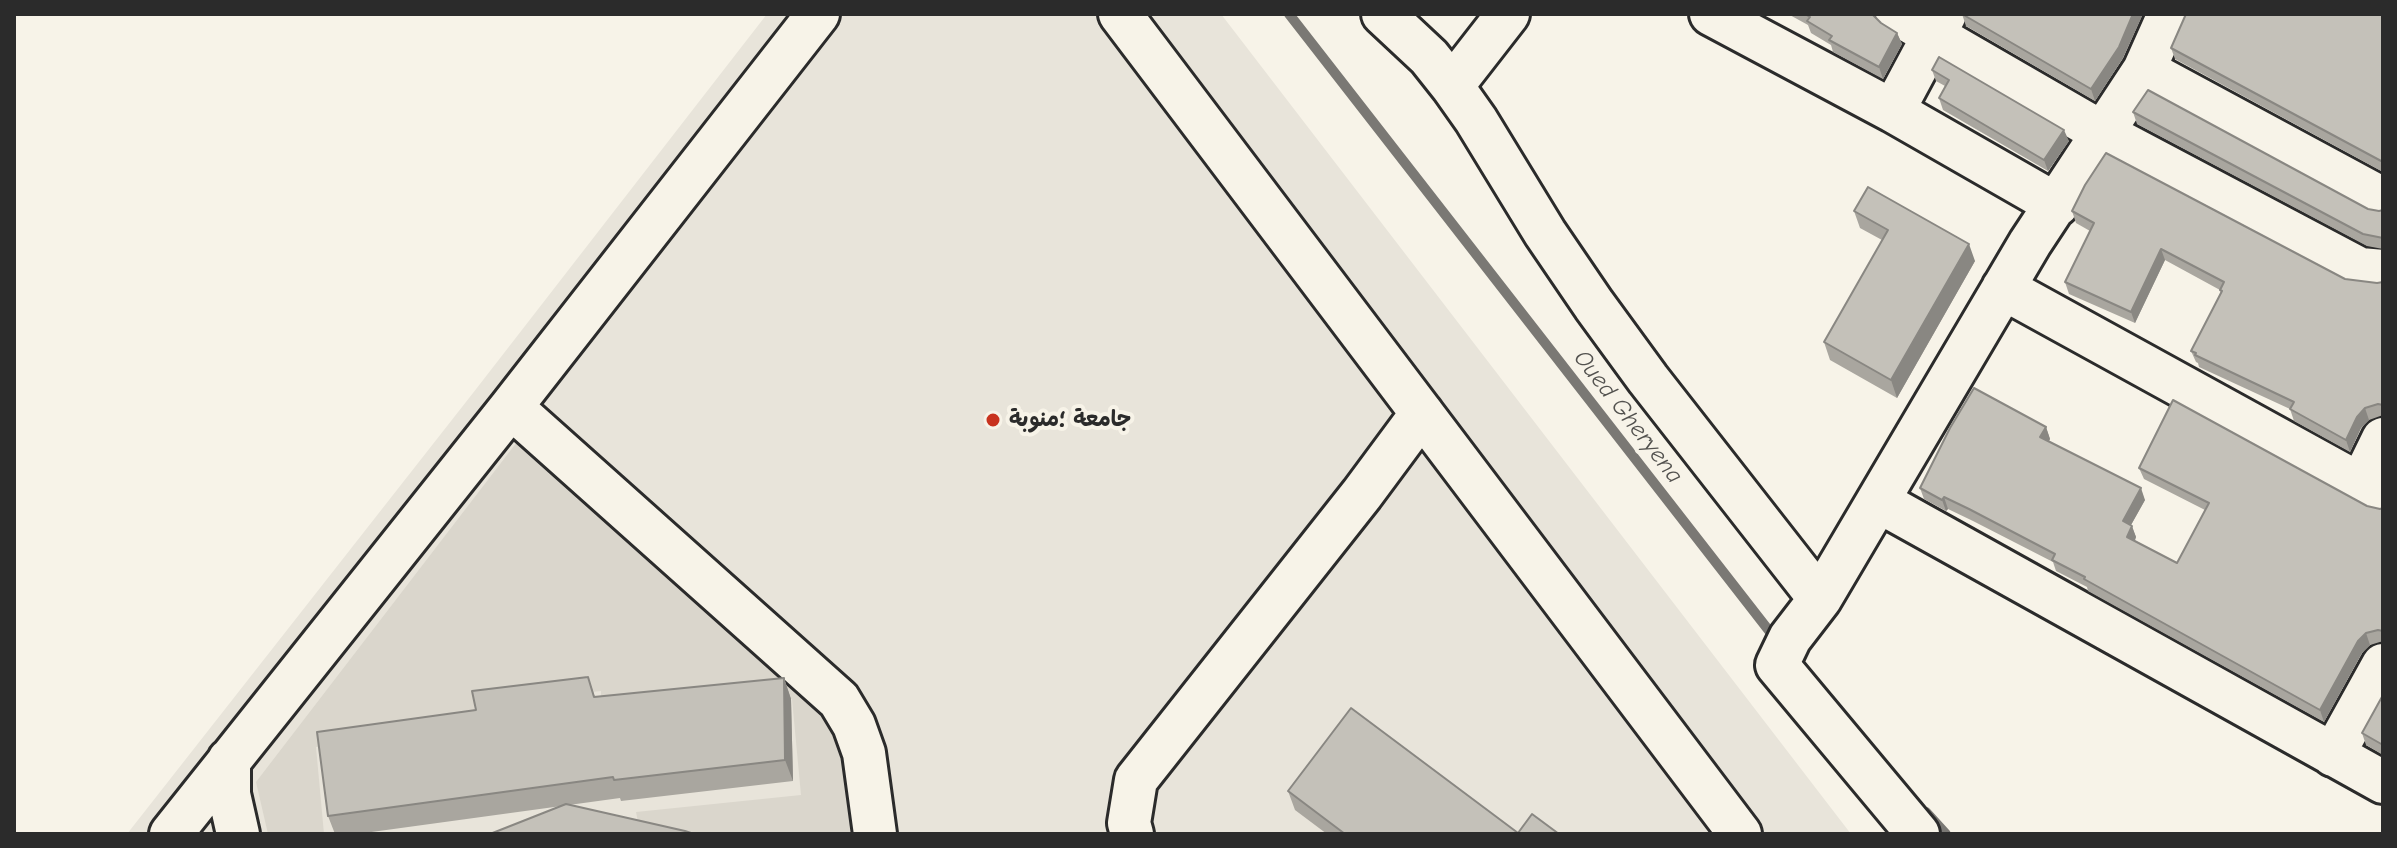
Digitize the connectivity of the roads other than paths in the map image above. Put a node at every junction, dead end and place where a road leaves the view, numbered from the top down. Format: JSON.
{"nodes":[{"id":1,"x":818,"y":14,"type":"edge"},
{"id":2,"x":1120,"y":14,"type":"edge"},
{"id":3,"x":1384,"y":14,"type":"edge"},
{"id":4,"x":1508,"y":14,"type":"edge"},
{"id":5,"x":1711,"y":14,"type":"edge"},
{"id":6,"x":1897,"y":14,"type":"edge"},
{"id":7,"x":2168,"y":14,"type":"edge"},
{"id":8,"x":1940,"y":25,"type":"edge"},
{"id":9,"x":2144,"y":70,"type":"junction"},
{"id":10,"x":1452,"y":86,"type":"junction"},
{"id":11,"x":1893,"y":111,"type":"junction"},
{"id":12,"x":2101,"y":132,"type":"junction"},
{"id":13,"x":2383,"y":199,"type":"edge"},
{"id":14,"x":2057,"y":205,"type":"junction"},
{"id":15,"x":2383,"y":271,"type":"edge"},
{"id":16,"x":2003,"y":288,"type":"junction"},
{"id":17,"x":511,"y":407,"type":"junction"},
{"id":18,"x":1422,"y":413,"type":"junction"},
{"id":19,"x":2383,"y":439,"type":"edge"},
{"id":20,"x":2372,"y":490,"type":"edge"},
{"id":21,"x":1878,"y":501,"type":"junction"},
{"id":22,"x":1820,"y":599,"type":"junction"},
{"id":23,"x":2383,"y":665,"type":"edge"},
{"id":24,"x":2333,"y":755,"type":"junction"},
{"id":25,"x":229,"y":760,"type":"junction"},
{"id":26,"x":2383,"y":782,"type":"edge"},
{"id":27,"x":171,"y":834,"type":"edge"},
{"id":28,"x":238,"y":834,"type":"edge"},
{"id":29,"x":875,"y":834,"type":"edge"},
{"id":30,"x":1132,"y":834,"type":"edge"},
{"id":31,"x":1740,"y":834,"type":"edge"},
{"id":32,"x":1918,"y":834,"type":"edge"}],
"edges":[{"from":1,"to":17,"type":"street"},
{"from":2,"to":18,"type":"street"},
{"from":3,"to":10,"type":"street"},
{"from":4,"to":10,"type":"street"},
{"from":5,"to":11,"type":"street"},
{"from":6,"to":8,"type":"street"},
{"from":7,"to":9,"type":"street"},
{"from":8,"to":11,"type":"street"},
{"from":8,"to":12,"type":"street"},
{"from":9,"to":12,"type":"street"},
{"from":9,"to":13,"type":"street"},
{"from":10,"to":22,"type":"street"},
{"from":11,"to":14,"type":"street"},
{"from":12,"to":14,"type":"street"},
{"from":12,"to":15,"type":"street"},
{"from":14,"to":16,"type":"street"},
{"from":16,"to":20,"type":"street"},
{"from":16,"to":21,"type":"street"},
{"from":17,"to":25,"type":"street"},
{"from":17,"to":29,"type":"street"},
{"from":18,"to":30,"type":"street"},
{"from":18,"to":31,"type":"street"},
{"from":19,"to":20,"type":"street"},
{"from":21,"to":22,"type":"street"},
{"from":21,"to":24,"type":"street"},
{"from":22,"to":32,"type":"street"},
{"from":23,"to":24,"type":"street"},
{"from":24,"to":26,"type":"street"},
{"from":25,"to":27,"type":"street"},
{"from":25,"to":28,"type":"street"}]}
